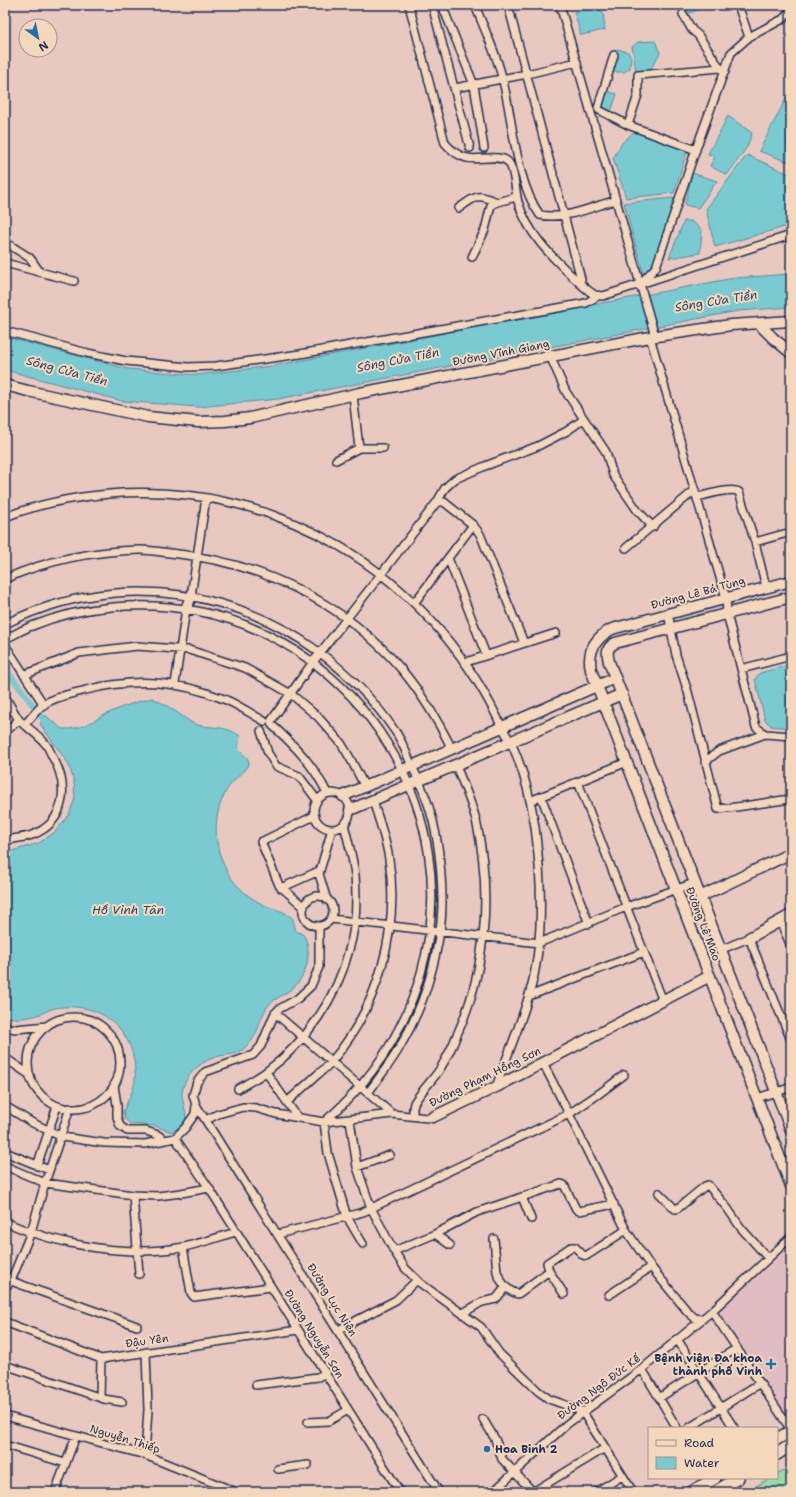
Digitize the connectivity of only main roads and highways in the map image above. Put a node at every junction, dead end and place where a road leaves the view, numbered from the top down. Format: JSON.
{"nodes":[{"id":1,"x":791,"y":1430,"type":"edge"},
{"id":2,"x":778,"y":1438,"type":"edge"},
{"id":3,"x":791,"y":1445,"type":"edge"},
{"id":4,"x":778,"y":1453,"type":"edge"},
{"id":5,"x":711,"y":1479,"type":"edge"},
{"id":6,"x":736,"y":1479,"type":"edge"},
{"id":7,"x":692,"y":1492,"type":"edge"},
{"id":8,"x":715,"y":1492,"type":"edge"}],
"edges":[{"from":1,"to":2,"type":"main road"},
{"from":3,"to":4,"type":"main road"},
{"from":5,"to":7,"type":"main road"},
{"from":6,"to":8,"type":"main road"}]}
